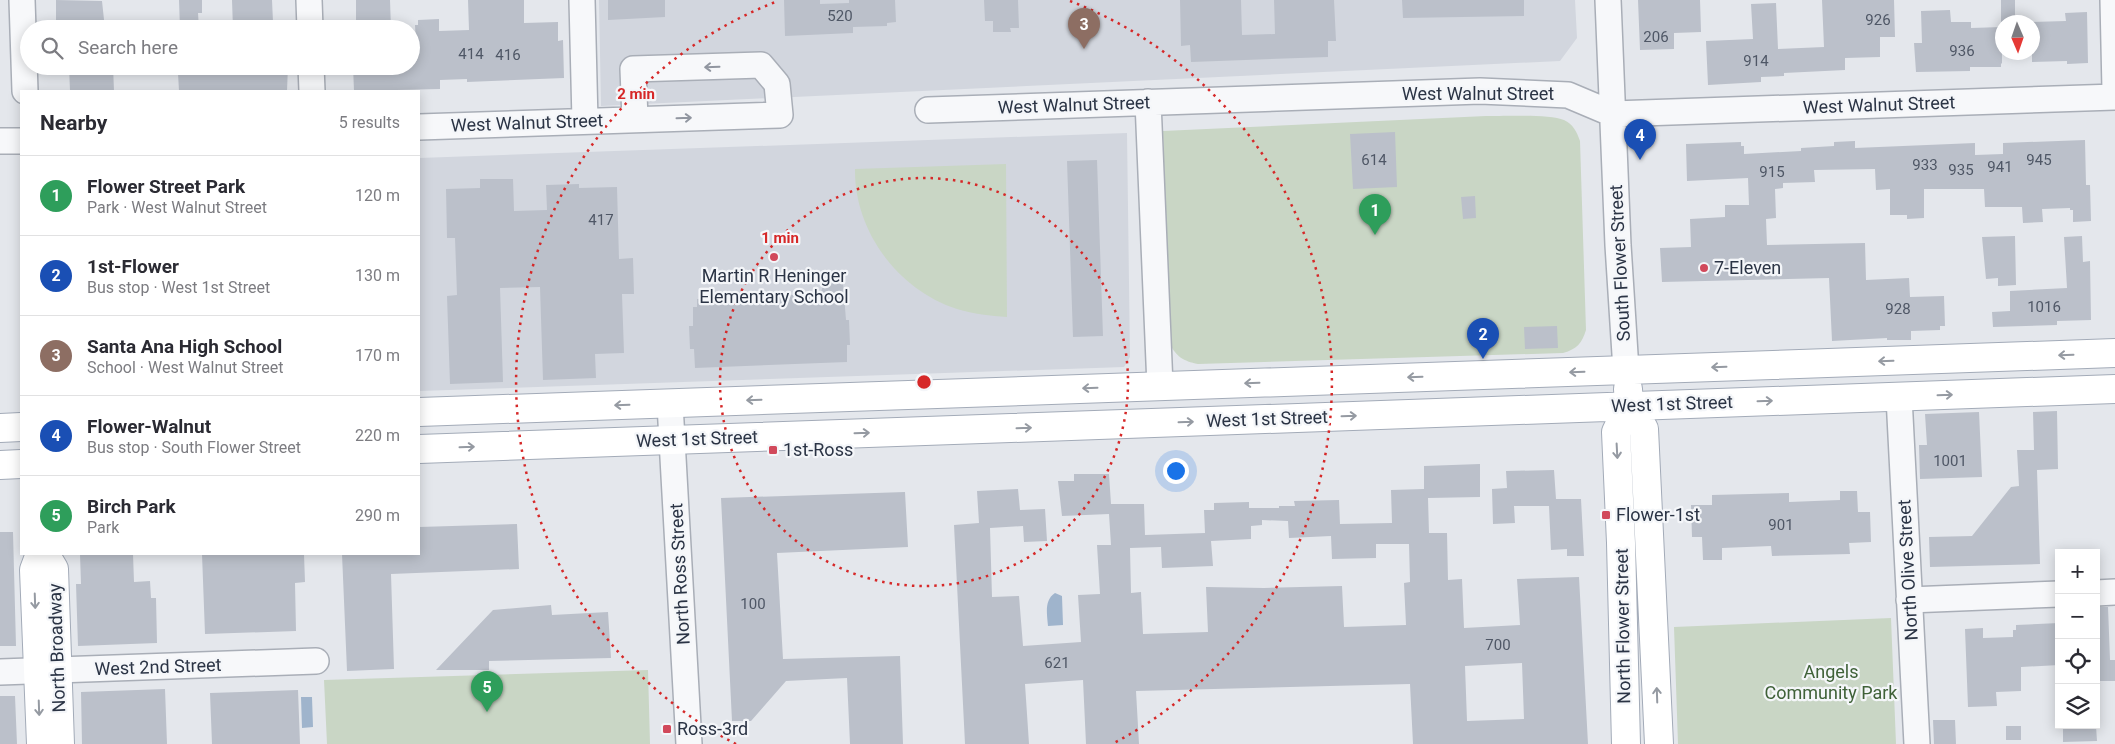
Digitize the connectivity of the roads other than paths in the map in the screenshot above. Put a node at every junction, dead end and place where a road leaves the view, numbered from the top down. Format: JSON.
{"nodes":[{"id":1,"x":22,"y":0,"type":"edge"},
{"id":2,"x":309,"y":0,"type":"edge"},
{"id":3,"x":582,"y":0,"type":"edge"},
{"id":4,"x":1608,"y":0,"type":"edge"},
{"id":5,"x":2113,"y":0,"type":"edge"},
{"id":6,"x":23,"y":20,"type":"edge"},
{"id":7,"x":310,"y":20,"type":"edge"},
{"id":8,"x":24,"y":75,"type":"edge"},
{"id":9,"x":311,"y":75,"type":"edge"},
{"id":10,"x":25,"y":90,"type":"edge"},
{"id":11,"x":312,"y":90,"type":"edge"},
{"id":12,"x":2115,"y":90,"type":"edge"},
{"id":13,"x":2115,"y":97,"type":"edge"},
{"id":14,"x":1148,"y":102,"type":"junction"},
{"id":15,"x":928,"y":110,"type":"dead end"},
{"id":16,"x":1613,"y":114,"type":"junction"},
{"id":17,"x":635,"y":119,"type":"junction"},
{"id":18,"x":585,"y":121,"type":"junction"},
{"id":19,"x":420,"y":127,"type":"edge"},
{"id":20,"x":20,"y":140,"type":"edge"},
{"id":21,"x":0,"y":141,"type":"edge"},
{"id":22,"x":2115,"y":353,"type":"edge"},
{"id":23,"x":1996,"y":357,"type":"junction"},
{"id":24,"x":1626,"y":370,"type":"junction"},
{"id":25,"x":1160,"y":386,"type":"junction"},
{"id":26,"x":2115,"y":389,"type":"edge"},
{"id":27,"x":1899,"y":396,"type":"junction"},
{"id":28,"x":670,"y":404,"type":"junction"},
{"id":29,"x":1629,"y":405,"type":"junction"},
{"id":30,"x":420,"y":412,"type":"edge"},
{"id":31,"x":20,"y":427,"type":"edge"},
{"id":32,"x":0,"y":428,"type":"edge"},
{"id":33,"x":673,"y":439,"type":"junction"},
{"id":34,"x":420,"y":449,"type":"edge"},
{"id":35,"x":20,"y":464,"type":"edge"},
{"id":36,"x":0,"y":465,"type":"edge"},
{"id":37,"x":40,"y":555,"type":"edge"},
{"id":38,"x":46,"y":555,"type":"edge"},
{"id":39,"x":2115,"y":592,"type":"edge"},
{"id":40,"x":2100,"y":593,"type":"edge"},
{"id":41,"x":2055,"y":594,"type":"edge"},
{"id":42,"x":1909,"y":600,"type":"junction"},
{"id":43,"x":316,"y":661,"type":"dead end"},
{"id":44,"x":48,"y":671,"type":"junction"},
{"id":45,"x":0,"y":672,"type":"edge"},
{"id":46,"x":40,"y":744,"type":"edge"},
{"id":47,"x":60,"y":744,"type":"edge"},
{"id":48,"x":689,"y":744,"type":"edge"},
{"id":49,"x":1626,"y":744,"type":"edge"},
{"id":50,"x":1659,"y":744,"type":"edge"},
{"id":51,"x":1917,"y":744,"type":"edge"}],
"edges":[{"from":1,"to":6,"type":"street"},
{"from":2,"to":7,"type":"street"},
{"from":3,"to":18,"type":"street"},
{"from":4,"to":16,"type":"street","name":"South Flower Street"},
{"from":5,"to":12,"type":"street"},
{"from":8,"to":10,"type":"street"},
{"from":9,"to":11,"type":"street"},
{"from":13,"to":16,"type":"street","name":"West Walnut Street"},
{"from":14,"to":15,"type":"street","name":"West Walnut Street"},
{"from":14,"to":16,"type":"street","name":"West Walnut Street"},
{"from":14,"to":25,"type":"street"},
{"from":16,"to":24,"type":"street","name":"South Flower Street"},
{"from":17,"to":17,"type":"street","name":"West Walnut Street","one_way":true},
{"from":17,"to":18,"type":"street","name":"West Walnut Street"},
{"from":18,"to":19,"type":"street","name":"West Walnut Street"},
{"from":20,"to":21,"type":"street"},
{"from":22,"to":23,"type":"main road","name":"West 1st Street","one_way":true},
{"from":23,"to":24,"type":"main road","name":"West 1st Street","one_way":true},
{"from":23,"to":27,"type":"main road"},
{"from":24,"to":25,"type":"main road","name":"West 1st Street","one_way":true},
{"from":24,"to":29,"type":"main road","name":"South Flower Street"},
{"from":25,"to":28,"type":"main road","name":"West 1st Street","one_way":true},
{"from":27,"to":26,"type":"main road","name":"West 1st Street","one_way":true},
{"from":29,"to":27,"type":"main road","name":"West 1st Street","one_way":true},
{"from":27,"to":42,"type":"street","name":"North Olive Street"},
{"from":28,"to":30,"type":"main road","name":"West 1st Street","one_way":true},
{"from":28,"to":33,"type":"street","name":"North Ross Street"},
{"from":33,"to":29,"type":"main road","name":"West 1st Street","one_way":true},
{"from":29,"to":49,"type":"main road","name":"North Flower Street","one_way":true},
{"from":50,"to":29,"type":"main road","name":"North Flower Street","one_way":true},
{"from":31,"to":32,"type":"main road"},
{"from":34,"to":33,"type":"main road","name":"West 1st Street","one_way":true},
{"from":33,"to":48,"type":"street","name":"North Ross Street"},
{"from":35,"to":36,"type":"main road"},
{"from":37,"to":44,"type":"main road","name":"North Broadway","one_way":true},
{"from":38,"to":44,"type":"main road","name":"North Broadway"},
{"from":39,"to":40,"type":"street"},
{"from":41,"to":42,"type":"street"},
{"from":42,"to":51,"type":"street","name":"North Olive Street"},
{"from":43,"to":44,"type":"street","name":"West 2nd Street"},
{"from":44,"to":45,"type":"street","name":"West 2nd Street"},
{"from":44,"to":46,"type":"main road","name":"North Broadway","one_way":true},
{"from":44,"to":47,"type":"main road","name":"North Broadway"}]}
